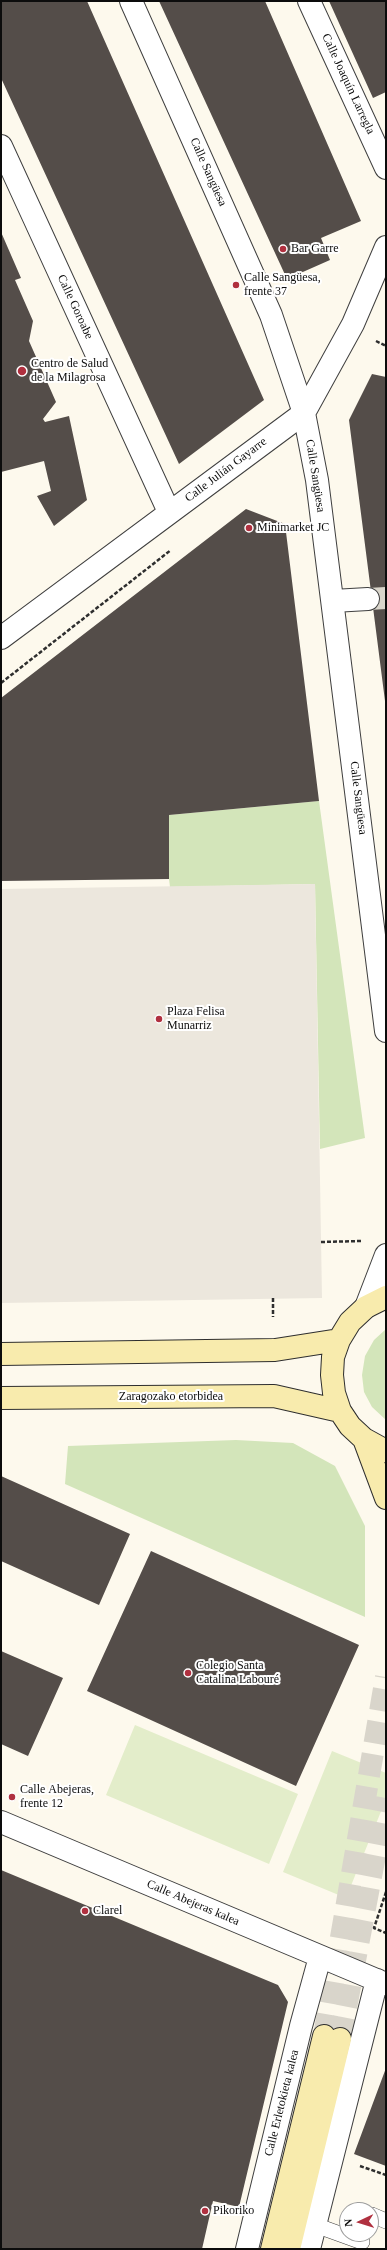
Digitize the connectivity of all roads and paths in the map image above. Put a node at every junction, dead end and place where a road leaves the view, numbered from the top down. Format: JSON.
{"nodes":[{"id":1,"x":132,"y":1,"type":"edge"},
{"id":2,"x":309,"y":1,"type":"edge"},
{"id":3,"x":1,"y":146,"type":"edge"},
{"id":4,"x":386,"y":168,"type":"edge"},
{"id":5,"x":386,"y":247,"type":"edge"},
{"id":6,"x":304,"y":412,"type":"junction"},
{"id":7,"x":169,"y":512,"type":"junction"},
{"id":8,"x":176,"y":547,"type":"dead end"},
{"id":9,"x":368,"y":599,"type":"tunnel mouth"},
{"id":10,"x":333,"y":601,"type":"junction"},
{"id":11,"x":1,"y":638,"type":"edge"},
{"id":12,"x":1,"y":684,"type":"edge"},
{"id":13,"x":386,"y":1031,"type":"edge"},
{"id":14,"x":363,"y":1241,"type":"dead end"},
{"id":15,"x":321,"y":1242,"type":"dead end"},
{"id":16,"x":386,"y":1255,"type":"edge"},
{"id":17,"x":386,"y":1297,"type":"edge"},
{"id":18,"x":273,"y":1298,"type":"dead end"},
{"id":19,"x":366,"y":1307,"type":"junction"},
{"id":20,"x":273,"y":1317,"type":"dead end"},
{"id":21,"x":339,"y":1340,"type":"junction"},
{"id":22,"x":1,"y":1354,"type":"edge"},
{"id":23,"x":1,"y":1398,"type":"edge"},
{"id":24,"x":340,"y":1411,"type":"junction"},
{"id":25,"x":364,"y":1439,"type":"junction"},
{"id":26,"x":386,"y":1451,"type":"edge"},
{"id":27,"x":386,"y":1498,"type":"edge"},
{"id":28,"x":1,"y":1822,"type":"edge"},
{"id":29,"x":386,"y":1892,"type":"edge"},
{"id":30,"x":386,"y":1933,"type":"edge"},
{"id":31,"x":320,"y":1958,"type":"junction"},
{"id":32,"x":381,"y":1982,"type":"edge"},
{"id":33,"x":353,"y":2163,"type":"dead end"},
{"id":34,"x":386,"y":2175,"type":"edge"},
{"id":35,"x":315,"y":2225,"type":"junction"},
{"id":36,"x":339,"y":2234,"type":"edge"},
{"id":37,"x":247,"y":2249,"type":"edge"},
{"id":38,"x":272,"y":2249,"type":"edge"},
{"id":39,"x":289,"y":2249,"type":"edge"},
{"id":40,"x":310,"y":2249,"type":"edge"}],
"edges":[{"from":1,"to":6,"type":"street","name":"Calle Sangüesa"},
{"from":2,"to":4,"type":"street","name":"Calle Joaquín Larregla"},
{"from":3,"to":7,"type":"street","name":"Calle Goroabe"},
{"from":5,"to":6,"type":"street","name":"Calle Julián Gayarre"},
{"from":6,"to":7,"type":"street","name":"Calle Julián Gayarre"},
{"from":6,"to":10,"type":"street","name":"Calle Sangüesa"},
{"from":7,"to":11,"type":"street","name":"Calle Julián Gayarre"},
{"from":8,"to":12,"type":"path"},
{"from":9,"to":10,"type":"street"},
{"from":10,"to":13,"type":"street","name":"Calle Sangüesa"},
{"from":14,"to":15,"type":"path"},
{"from":16,"to":19,"type":"street"},
{"from":17,"to":19,"type":"main road"},
{"from":18,"to":20,"type":"path"},
{"from":19,"to":21,"type":"main road"},
{"from":21,"to":22,"type":"main road"},
{"from":21,"to":24,"type":"main road"},
{"from":23,"to":24,"type":"main road","name":"Zaragozako etorbidea"},
{"from":24,"to":25,"type":"main road"},
{"from":25,"to":26,"type":"main road"},
{"from":25,"to":27,"type":"main road"},
{"from":28,"to":31,"type":"street","name":"Calle Abejeras kalea"},
{"from":29,"to":30,"type":"path"},
{"from":31,"to":32,"type":"street","name":"Calle Abejeras kalea"},
{"from":31,"to":37,"type":"street","name":"Calle Erletokieta kalea"},
{"from":32,"to":35,"type":"street"},
{"from":33,"to":34,"type":"path"},
{"from":35,"to":36,"type":"lane"},
{"from":35,"to":40,"type":"street"},
{"from":38,"to":39,"type":"main road","name":"Calle Erletokieta kalea"}]}
